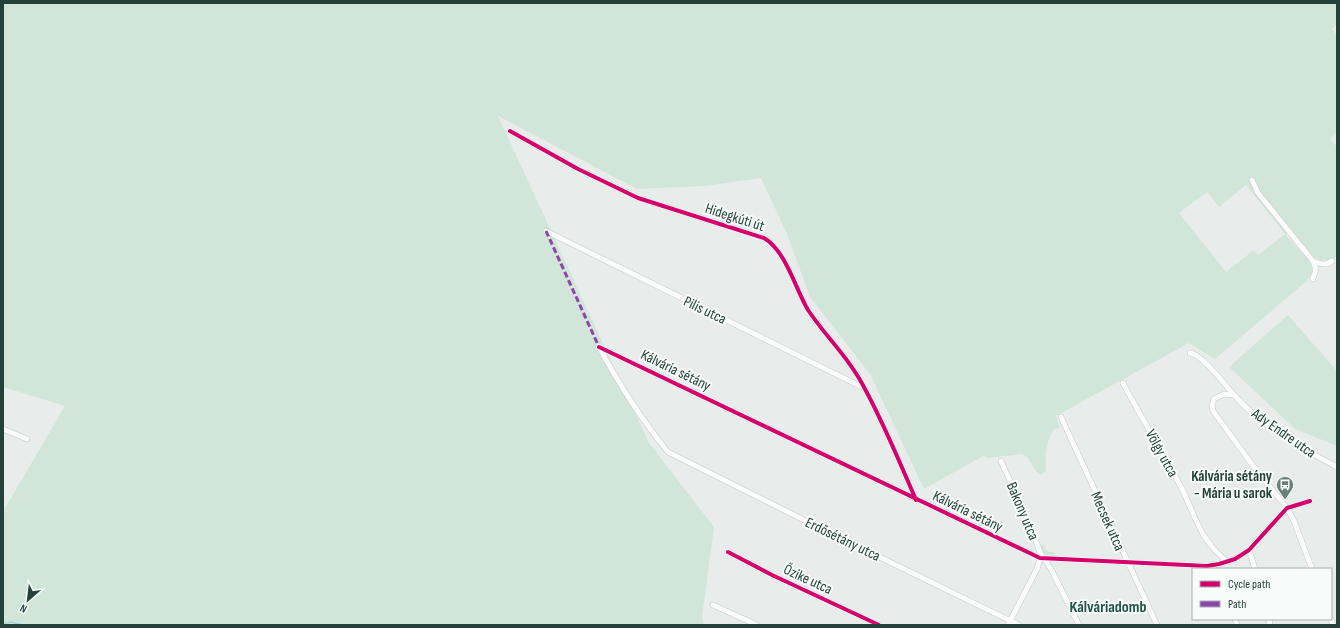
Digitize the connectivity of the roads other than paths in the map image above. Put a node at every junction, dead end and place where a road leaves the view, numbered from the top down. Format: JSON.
{"nodes":[{"id":1,"x":510,"y":132,"type":"dead end"},
{"id":2,"x":1252,"y":180,"type":"dead end"},
{"id":3,"x":546,"y":232,"type":"dead end"},
{"id":4,"x":1313,"y":261,"type":"junction"},
{"id":5,"x":1332,"y":261,"type":"dead end"},
{"id":6,"x":1313,"y":279,"type":"dead end"},
{"id":7,"x":599,"y":347,"type":"joint"},
{"id":8,"x":1190,"y":353,"type":"dead end"},
{"id":9,"x":1123,"y":383,"type":"dead end"},
{"id":10,"x":865,"y":388,"type":"junction"},
{"id":11,"x":1234,"y":395,"type":"junction"},
{"id":12,"x":1061,"y":417,"type":"dead end"},
{"id":13,"x":3,"y":429,"type":"edge"},
{"id":14,"x":27,"y":439,"type":"dead end"},
{"id":15,"x":1001,"y":461,"type":"dead end"},
{"id":16,"x":1337,"y":467,"type":"edge"},
{"id":17,"x":916,"y":500,"type":"junction"},
{"id":18,"x":1310,"y":501,"type":"dead end"},
{"id":19,"x":1287,"y":508,"type":"junction"},
{"id":20,"x":1249,"y":550,"type":"junction"},
{"id":21,"x":728,"y":552,"type":"dead end"},
{"id":22,"x":1042,"y":558,"type":"junction"},
{"id":23,"x":1127,"y":562,"type":"junction"},
{"id":24,"x":1228,"y":562,"type":"junction"},
{"id":25,"x":1227,"y":568,"type":"edge"},
{"id":26,"x":1255,"y":568,"type":"edge"},
{"id":27,"x":1312,"y":568,"type":"edge"},
{"id":28,"x":713,"y":605,"type":"dead end"},
{"id":29,"x":1009,"y":623,"type":"edge"},
{"id":30,"x":757,"y":625,"type":"edge"},
{"id":31,"x":879,"y":625,"type":"edge"},
{"id":32,"x":1019,"y":625,"type":"edge"},
{"id":33,"x":1079,"y":625,"type":"edge"},
{"id":34,"x":1157,"y":625,"type":"edge"}],
"edges":[{"from":1,"to":10,"type":"street","name":"Hidegkúti út"},
{"from":2,"to":4,"type":"street"},
{"from":3,"to":10,"type":"street","name":"Pilis utca"},
{"from":4,"to":5,"type":"street"},
{"from":4,"to":6,"type":"street"},
{"from":7,"to":17,"type":"street","name":"Kálvária sétány"},
{"from":7,"to":29,"type":"street","name":"Erdősétány utca"},
{"from":8,"to":11,"type":"street","name":"Ady Endre utca"},
{"from":9,"to":24,"type":"street","name":"Völgy utca"},
{"from":10,"to":17,"type":"street","name":"Hidegkúti út"},
{"from":11,"to":16,"type":"street","name":"Ady Endre utca"},
{"from":11,"to":19,"type":"street"},
{"from":12,"to":23,"type":"street","name":"Mecsek utca"},
{"from":13,"to":14,"type":"street"},
{"from":15,"to":22,"type":"street","name":"Bakony utca"},
{"from":17,"to":22,"type":"street","name":"Kálvária sétány"},
{"from":18,"to":19,"type":"street"},
{"from":19,"to":20,"type":"street","name":"Kálvária sétány"},
{"from":19,"to":27,"type":"street"},
{"from":20,"to":24,"type":"street","name":"Kálvária sétány"},
{"from":20,"to":26,"type":"street"},
{"from":21,"to":31,"type":"street","name":"Őzike utca"},
{"from":22,"to":23,"type":"street","name":"Kálvária sétány"},
{"from":22,"to":29,"type":"street"},
{"from":22,"to":33,"type":"street","name":"Bakony utca"},
{"from":23,"to":24,"type":"street","name":"Kálvária sétány"},
{"from":23,"to":34,"type":"street","name":"Mecsek utca"},
{"from":24,"to":25,"type":"street"},
{"from":28,"to":30,"type":"street"},
{"from":29,"to":32,"type":"street","name":"Erdősétány utca"}]}
